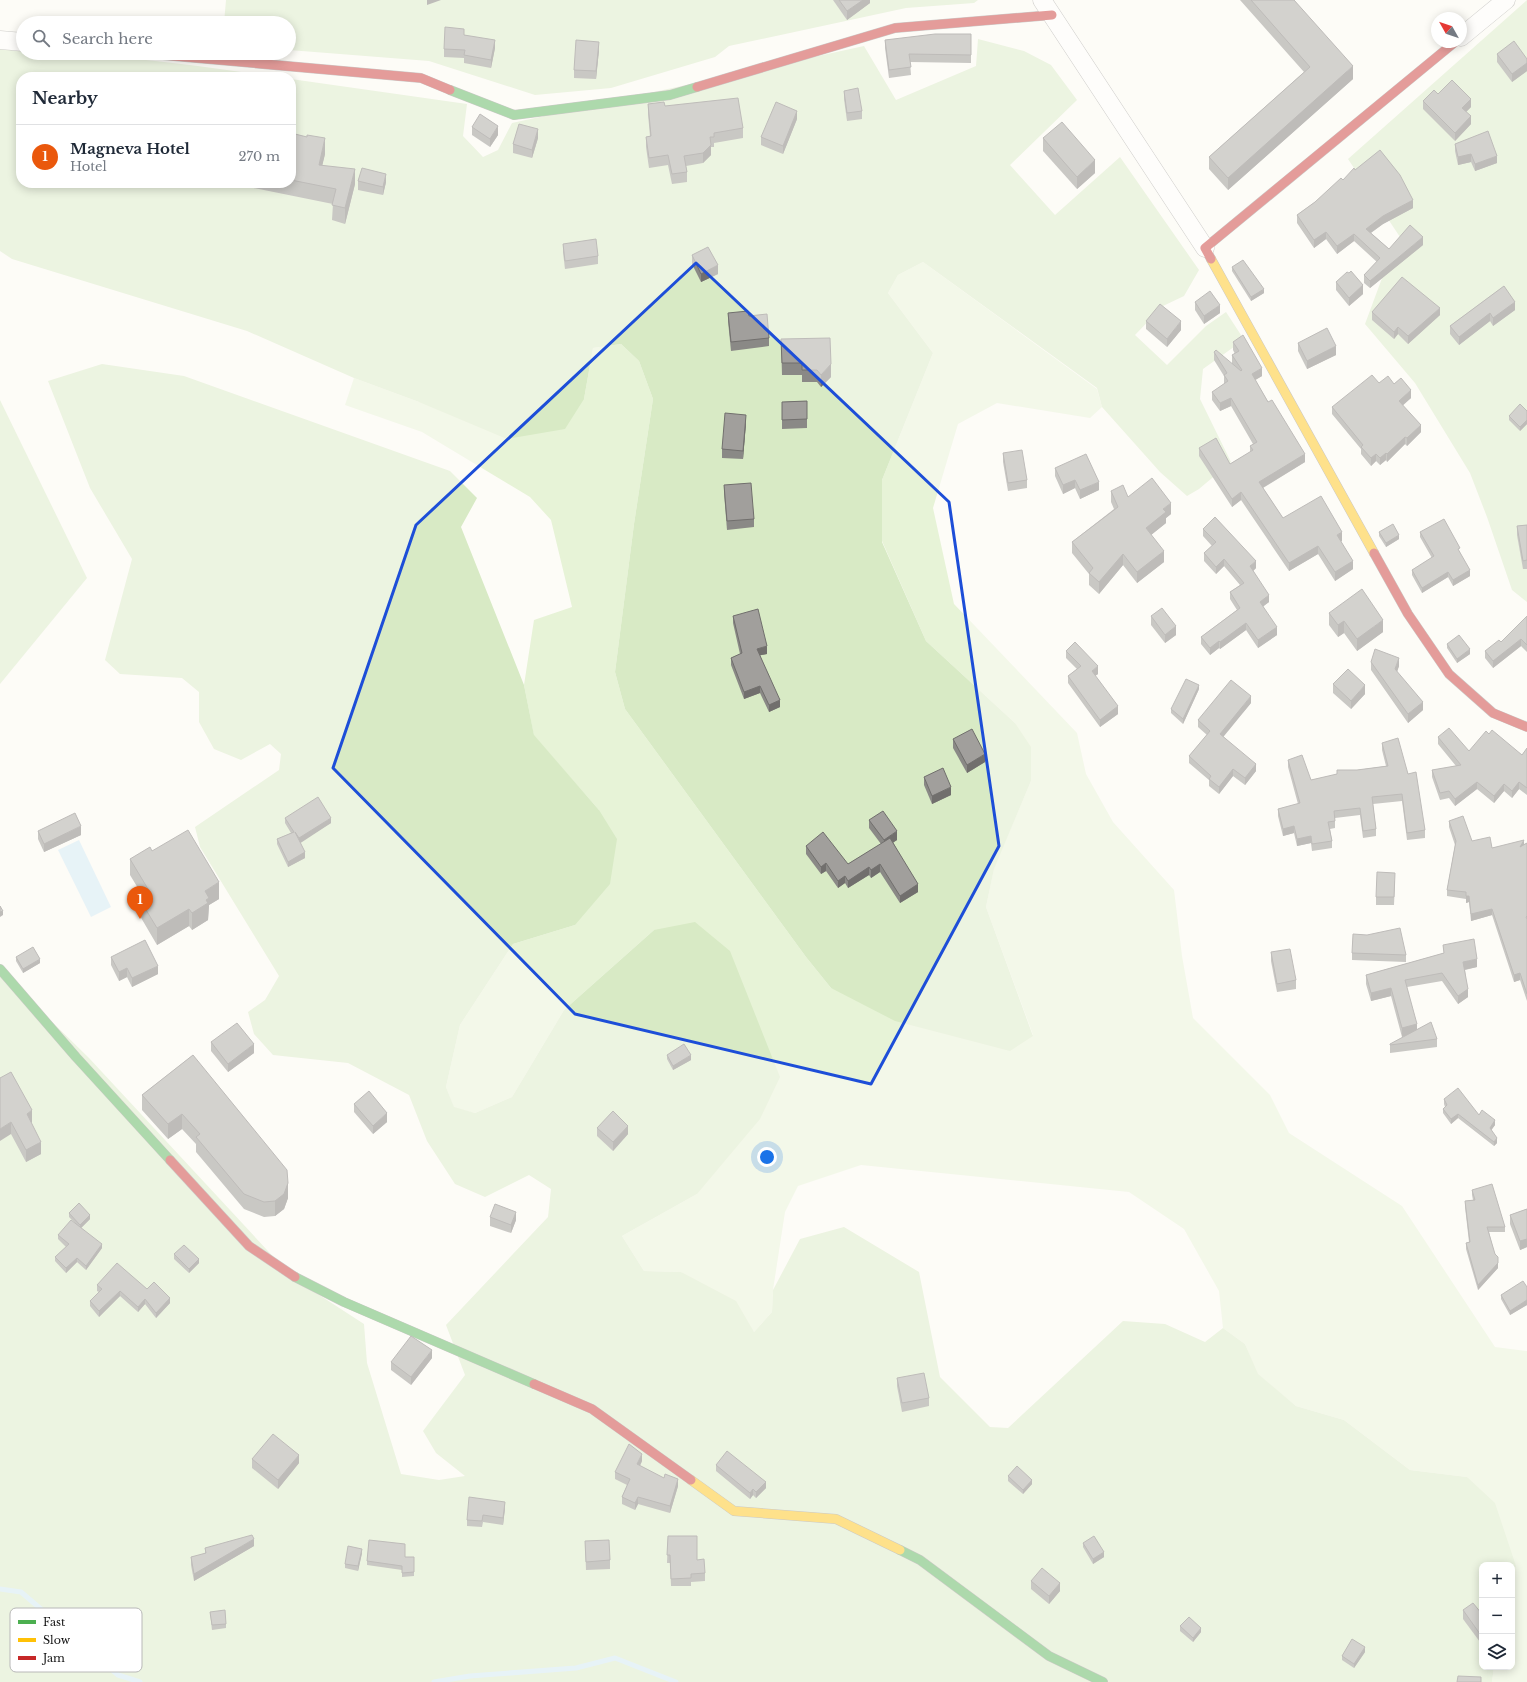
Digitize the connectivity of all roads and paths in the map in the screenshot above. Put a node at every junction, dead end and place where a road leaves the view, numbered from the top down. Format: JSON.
{"nodes":[{"id":1,"x":1506,"y":0,"type":"edge"},
{"id":2,"x":1047,"y":7,"type":"edge"},
{"id":3,"x":1467,"y":32,"type":"edge"},
{"id":4,"x":0,"y":40,"type":"edge"},
{"id":5,"x":16,"y":41,"type":"edge"},
{"id":6,"x":1448,"y":48,"type":"edge"},
{"id":7,"x":219,"y":60,"type":"edge"},
{"id":8,"x":1205,"y":248,"type":"junction"},
{"id":9,"x":1527,"y":728,"type":"edge"},
{"id":10,"x":0,"y":969,"type":"edge"},
{"id":11,"x":1103,"y":1682,"type":"edge"}],
"edges":[{"from":1,"to":3,"type":"street"},
{"from":2,"to":7,"type":"street"},
{"from":2,"to":8,"type":"street"},
{"from":4,"to":5,"type":"street"},
{"from":6,"to":8,"type":"street"},
{"from":8,"to":9,"type":"street"},
{"from":10,"to":11,"type":"street"}]}
